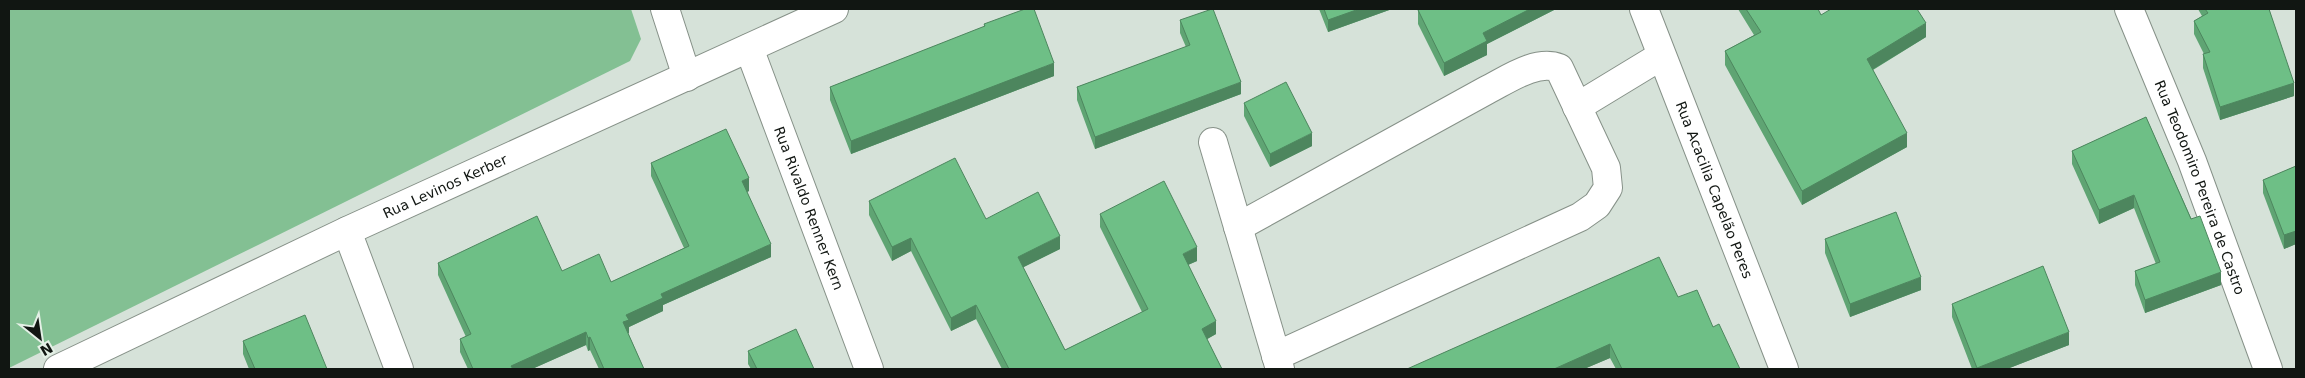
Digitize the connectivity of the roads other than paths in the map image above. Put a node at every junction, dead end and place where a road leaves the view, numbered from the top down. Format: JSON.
{"nodes":[{"id":1,"x":665,"y":9,"type":"edge"},
{"id":2,"x":834,"y":9,"type":"edge"},
{"id":3,"x":1644,"y":9,"type":"edge"},
{"id":4,"x":2129,"y":9,"type":"edge"},
{"id":5,"x":749,"y":48,"type":"junction"},
{"id":6,"x":1661,"y":56,"type":"junction"},
{"id":7,"x":687,"y":77,"type":"junction"},
{"id":8,"x":1577,"y":107,"type":"junction"},
{"id":9,"x":1213,"y":142,"type":"dead end"},
{"id":10,"x":1238,"y":227,"type":"junction"},
{"id":11,"x":347,"y":231,"type":"junction"},
{"id":12,"x":1278,"y":363,"type":"edge"},
{"id":13,"x":58,"y":369,"type":"edge"},
{"id":14,"x":399,"y":369,"type":"edge"},
{"id":15,"x":869,"y":369,"type":"edge"},
{"id":16,"x":1784,"y":369,"type":"edge"},
{"id":17,"x":2268,"y":369,"type":"edge"}],
"edges":[{"from":1,"to":7,"type":"street"},
{"from":2,"to":5,"type":"street","name":"Rua Levinos Kerber"},
{"from":3,"to":6,"type":"street","name":"Rua Acacilia Capelão Peres"},
{"from":4,"to":17,"type":"street","name":"Rua Teodomiro Pereira de Castro"},
{"from":5,"to":7,"type":"street","name":"Rua Levinos Kerber"},
{"from":5,"to":15,"type":"street","name":"Rua Rivaldo Renner Kern"},
{"from":6,"to":8,"type":"street"},
{"from":6,"to":16,"type":"street","name":"Rua Acacilia Capelão Peres"},
{"from":7,"to":11,"type":"street","name":"Rua Levinos Kerber"},
{"from":8,"to":10,"type":"street"},
{"from":8,"to":12,"type":"street"},
{"from":9,"to":10,"type":"street"},
{"from":10,"to":12,"type":"street"},
{"from":11,"to":13,"type":"street","name":"Rua Levinos Kerber"},
{"from":11,"to":14,"type":"street"}]}
